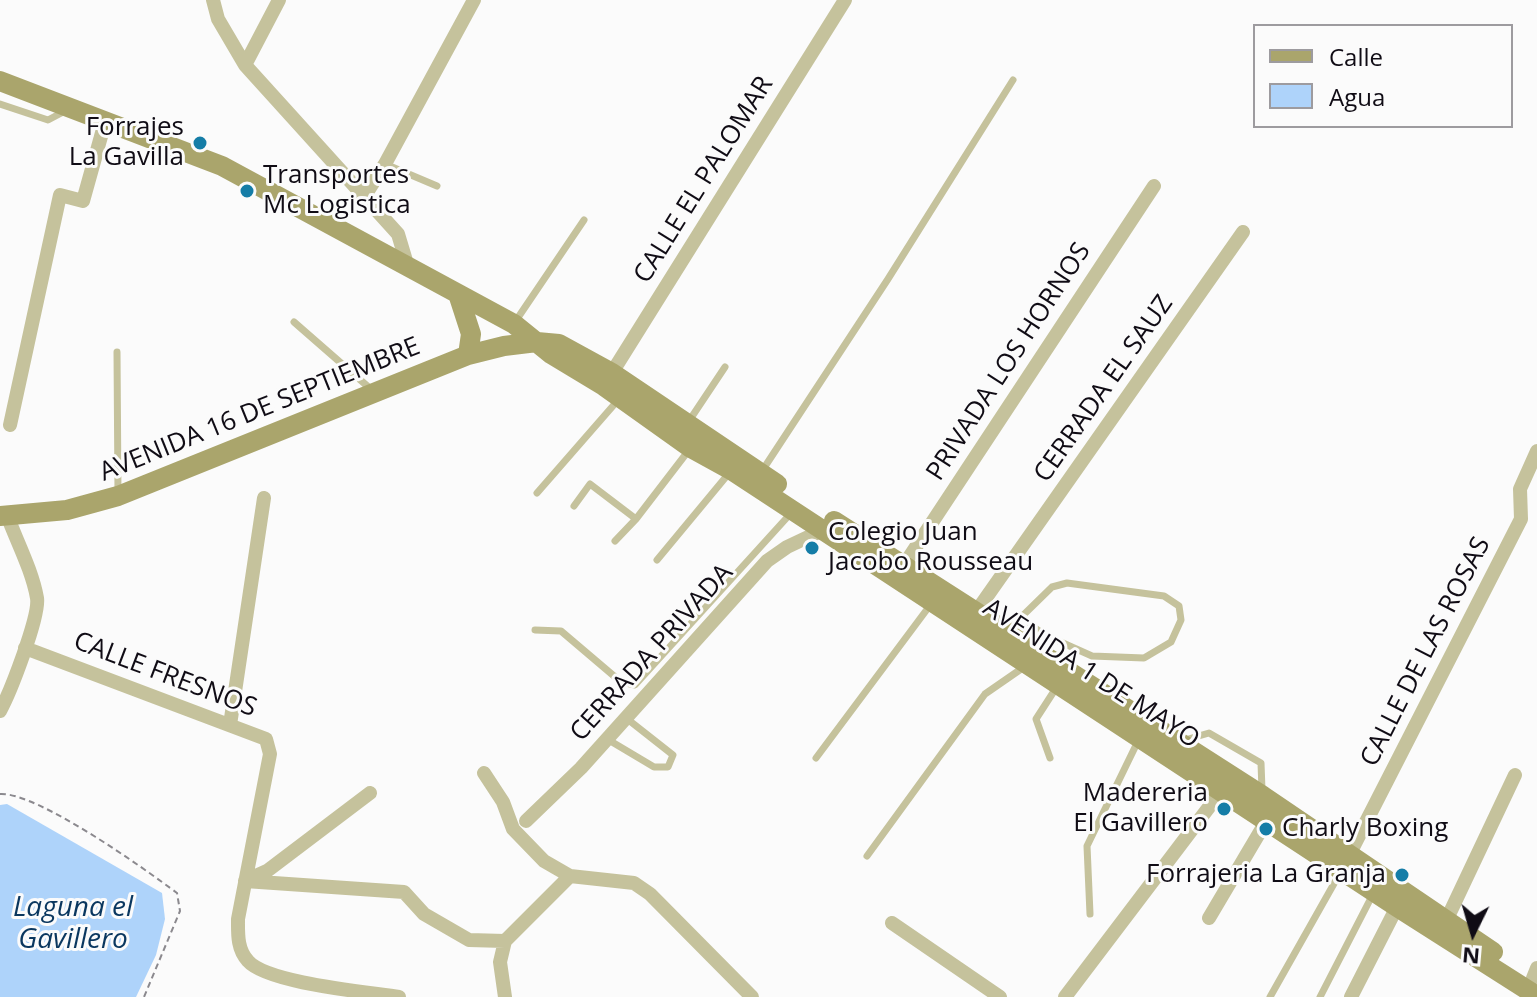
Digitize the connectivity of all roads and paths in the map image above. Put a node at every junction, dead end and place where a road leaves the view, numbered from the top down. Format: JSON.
{"nodes":[{"id":1,"x":213,"y":0,"type":"edge"},
{"id":2,"x":279,"y":0,"type":"edge"},
{"id":3,"x":474,"y":0,"type":"edge"},
{"id":4,"x":845,"y":0,"type":"edge"},
{"id":5,"x":245,"y":65,"type":"junction"},
{"id":6,"x":1013,"y":80,"type":"dead end"},
{"id":7,"x":0,"y":81,"type":"edge"},
{"id":8,"x":1,"y":108,"type":"edge"},
{"id":9,"x":69,"y":109,"type":"junction"},
{"id":10,"x":105,"y":122,"type":"junction"},
{"id":11,"x":385,"y":164,"type":"junction"},
{"id":12,"x":437,"y":186,"type":"dead end"},
{"id":13,"x":1154,"y":186,"type":"dead end"},
{"id":14,"x":364,"y":197,"type":"junction"},
{"id":15,"x":584,"y":220,"type":"dead end"},
{"id":16,"x":1243,"y":232,"type":"dead end"},
{"id":17,"x":407,"y":264,"type":"junction"},
{"id":18,"x":458,"y":294,"type":"junction"},
{"id":19,"x":494,"y":312,"type":"junction"},
{"id":20,"x":294,"y":322,"type":"dead end"},
{"id":21,"x":514,"y":324,"type":"junction"},
{"id":22,"x":537,"y":342,"type":"junction"},
{"id":23,"x":492,"y":349,"type":"junction"},
{"id":24,"x":117,"y":352,"type":"dead end"},
{"id":25,"x":468,"y":355,"type":"junction"},
{"id":26,"x":725,"y":367,"type":"dead end"},
{"id":27,"x":612,"y":386,"type":"junction"},
{"id":28,"x":375,"y":393,"type":"junction"},
{"id":29,"x":688,"y":422,"type":"junction"},
{"id":30,"x":10,"y":425,"type":"dead end"},
{"id":31,"x":691,"y":448,"type":"junction"},
{"id":32,"x":1537,"y":451,"type":"edge"},
{"id":33,"x":731,"y":470,"type":"junction"},
{"id":34,"x":760,"y":473,"type":"junction"},
{"id":35,"x":537,"y":493,"type":"dead end"},
{"id":36,"x":118,"y":496,"type":"junction"},
{"id":37,"x":264,"y":498,"type":"dead end"},
{"id":38,"x":574,"y":506,"type":"dead end"},
{"id":39,"x":793,"y":511,"type":"junction"},
{"id":40,"x":4,"y":516,"type":"edge"},
{"id":41,"x":636,"y":519,"type":"junction"},
{"id":42,"x":823,"y":530,"type":"junction"},
{"id":43,"x":615,"y":541,"type":"dead end"},
{"id":44,"x":657,"y":560,"type":"dead end"},
{"id":45,"x":904,"y":565,"type":"junction"},
{"id":46,"x":932,"y":602,"type":"junction"},
{"id":47,"x":976,"y":612,"type":"junction"},
{"id":48,"x":1014,"y":624,"type":"junction"},
{"id":49,"x":535,"y":630,"type":"dead end"},
{"id":50,"x":25,"y":648,"type":"junction"},
{"id":51,"x":1029,"y":663,"type":"junction"},
{"id":52,"x":1059,"y":683,"type":"junction"},
{"id":53,"x":0,"y":711,"type":"edge"},
{"id":54,"x":626,"y":718,"type":"junction"},
{"id":55,"x":230,"y":725,"type":"junction"},
{"id":56,"x":1140,"y":737,"type":"junction"},
{"id":57,"x":607,"y":739,"type":"junction"},
{"id":58,"x":816,"y":758,"type":"dead end"},
{"id":59,"x":1050,"y":758,"type":"dead end"},
{"id":60,"x":484,"y":773,"type":"dead end"},
{"id":61,"x":1515,"y":775,"type":"dead end"},
{"id":62,"x":1222,"y":790,"type":"junction"},
{"id":63,"x":370,"y":793,"type":"dead end"},
{"id":64,"x":0,"y":794,"type":"edge"},
{"id":65,"x":1267,"y":820,"type":"junction"},
{"id":66,"x":526,"y":821,"type":"dead end"},
{"id":67,"x":867,"y":856,"type":"dead end"},
{"id":68,"x":1345,"y":863,"type":"junction"},
{"id":69,"x":570,"y":876,"type":"junction"},
{"id":70,"x":245,"y":881,"type":"junction"},
{"id":71,"x":1378,"y":885,"type":"junction"},
{"id":72,"x":1401,"y":900,"type":"junction"},
{"id":73,"x":1090,"y":914,"type":"dead end"},
{"id":74,"x":1209,"y":918,"type":"dead end"},
{"id":75,"x":1446,"y":921,"type":"junction"},
{"id":76,"x":892,"y":923,"type":"dead end"},
{"id":77,"x":505,"y":941,"type":"junction"},
{"id":78,"x":1536,"y":980,"type":"edge"},
{"id":79,"x":326,"y":991,"type":"edge"},
{"id":80,"x":144,"y":997,"type":"edge"},
{"id":81,"x":399,"y":997,"type":"edge"},
{"id":82,"x":505,"y":997,"type":"edge"},
{"id":83,"x":752,"y":997,"type":"edge"},
{"id":84,"x":1000,"y":997,"type":"edge"},
{"id":85,"x":1065,"y":997,"type":"edge"},
{"id":86,"x":1270,"y":997,"type":"edge"},
{"id":87,"x":1320,"y":997,"type":"edge"},
{"id":88,"x":1351,"y":997,"type":"edge"}],
"edges":[{"from":1,"to":5,"type":"street"},
{"from":2,"to":5,"type":"street"},
{"from":3,"to":11,"type":"street"},
{"from":4,"to":27,"type":"street","name":"CALLE EL PALOMAR"},
{"from":5,"to":14,"type":"street"},
{"from":6,"to":34,"type":"lane"},
{"from":7,"to":9,"type":"main road","name":"AVENIDA 1 DE MAYO"},
{"from":8,"to":9,"type":"lane"},
{"from":9,"to":10,"type":"main road","name":"AVENIDA 1 DE MAYO"},
{"from":10,"to":17,"type":"main road","name":"AVENIDA 1 DE MAYO"},
{"from":10,"to":30,"type":"street"},
{"from":11,"to":12,"type":"lane"},
{"from":11,"to":14,"type":"street"},
{"from":13,"to":45,"type":"street","name":"PRIVADA LOS HORNOS"},
{"from":14,"to":17,"type":"street"},
{"from":15,"to":21,"type":"lane"},
{"from":16,"to":47,"type":"street","name":"CERRADA EL SAUZ"},
{"from":17,"to":18,"type":"main road","name":"AVENIDA 1 DE MAYO"},
{"from":18,"to":19,"type":"main road","name":"AVENIDA 1 DE MAYO"},
{"from":18,"to":25,"type":"main road"},
{"from":19,"to":21,"type":"main road","name":"AVENIDA 1 DE MAYO"},
{"from":19,"to":23,"type":"main road"},
{"from":20,"to":28,"type":"lane"},
{"from":21,"to":22,"type":"main road","name":"AVENIDA 1 DE MAYO"},
{"from":22,"to":23,"type":"main road","name":"AVENIDA 16 DE SEPTIEMBRE"},
{"from":22,"to":27,"type":"main road","name":"AVENIDA 1 DE MAYO"},
{"from":23,"to":25,"type":"main road","name":"AVENIDA 16 DE SEPTIEMBRE"},
{"from":24,"to":36,"type":"lane"},
{"from":25,"to":28,"type":"main road","name":"AVENIDA 16 DE SEPTIEMBRE"},
{"from":26,"to":29,"type":"lane"},
{"from":27,"to":29,"type":"main road","name":"AVENIDA 1 DE MAYO"},
{"from":27,"to":31,"type":"main road","name":"AVENIDA 1 DE MAYO"},
{"from":27,"to":35,"type":"lane"},
{"from":28,"to":36,"type":"main road","name":"AVENIDA 16 DE SEPTIEMBRE"},
{"from":29,"to":34,"type":"main road","name":"AVENIDA 1 DE MAYO"},
{"from":31,"to":33,"type":"main road","name":"AVENIDA 1 DE MAYO"},
{"from":31,"to":41,"type":"lane"},
{"from":32,"to":68,"type":"street","name":"CALLE DE LAS ROSAS"},
{"from":33,"to":39,"type":"main road","name":"AVENIDA 1 DE MAYO"},
{"from":33,"to":44,"type":"lane"},
{"from":34,"to":45,"type":"main road","name":"AVENIDA 1 DE MAYO"},
{"from":36,"to":40,"type":"main road","name":"AVENIDA 16 DE SEPTIEMBRE"},
{"from":37,"to":55,"type":"street"},
{"from":38,"to":41,"type":"lane"},
{"from":39,"to":42,"type":"main road","name":"AVENIDA 1 DE MAYO"},
{"from":39,"to":49,"type":"lane"},
{"from":40,"to":50,"type":"street"},
{"from":41,"to":43,"type":"lane"},
{"from":42,"to":46,"type":"main road","name":"AVENIDA 1 DE MAYO"},
{"from":42,"to":54,"type":"street","name":"CERRADA PRIVADA"},
{"from":45,"to":47,"type":"main road","name":"AVENIDA 1 DE MAYO"},
{"from":46,"to":51,"type":"main road","name":"AVENIDA 1 DE MAYO"},
{"from":46,"to":58,"type":"lane"},
{"from":47,"to":48,"type":"main road","name":"AVENIDA 1 DE MAYO"},
{"from":48,"to":48,"type":"lane"},
{"from":48,"to":68,"type":"main road","name":"AVENIDA 1 DE MAYO"},
{"from":50,"to":53,"type":"street"},
{"from":50,"to":55,"type":"street","name":"CALLE FRESNOS"},
{"from":51,"to":52,"type":"main road","name":"AVENIDA 1 DE MAYO"},
{"from":51,"to":67,"type":"lane"},
{"from":52,"to":56,"type":"main road","name":"AVENIDA 1 DE MAYO"},
{"from":52,"to":59,"type":"lane"},
{"from":54,"to":57,"type":"street","name":"CERRADA PRIVADA"},
{"from":54,"to":57,"type":"lane"},
{"from":55,"to":70,"type":"street","name":"CALLE FRESNOS"},
{"from":56,"to":62,"type":"main road","name":"AVENIDA 1 DE MAYO"},
{"from":56,"to":73,"type":"lane"},
{"from":57,"to":66,"type":"street","name":"CERRADA PRIVADA"},
{"from":60,"to":69,"type":"street"},
{"from":61,"to":75,"type":"street"},
{"from":62,"to":65,"type":"main road","name":"AVENIDA 1 DE MAYO"},
{"from":62,"to":85,"type":"street"},
{"from":63,"to":70,"type":"street"},
{"from":64,"to":80,"type":"path"},
{"from":65,"to":68,"type":"main road","name":"AVENIDA 1 DE MAYO"},
{"from":65,"to":74,"type":"street"},
{"from":68,"to":71,"type":"main road","name":"AVENIDA 1 DE MAYO"},
{"from":68,"to":86,"type":"lane"},
{"from":69,"to":77,"type":"street"},
{"from":69,"to":83,"type":"street"},
{"from":70,"to":77,"type":"street"},
{"from":70,"to":79,"type":"street","name":"CALLE FRESNOS"},
{"from":71,"to":72,"type":"main road","name":"AVENIDA 1 DE MAYO"},
{"from":71,"to":87,"type":"lane"},
{"from":72,"to":75,"type":"main road","name":"AVENIDA 1 DE MAYO"},
{"from":72,"to":78,"type":"main road","name":"AVENIDA 1 DE MAYO"},
{"from":72,"to":88,"type":"street"},
{"from":75,"to":78,"type":"main road","name":"AVENIDA 1 DE MAYO"},
{"from":76,"to":84,"type":"street"},
{"from":77,"to":82,"type":"street"},
{"from":79,"to":81,"type":"street","name":"CALLE FRESNOS"}]}
